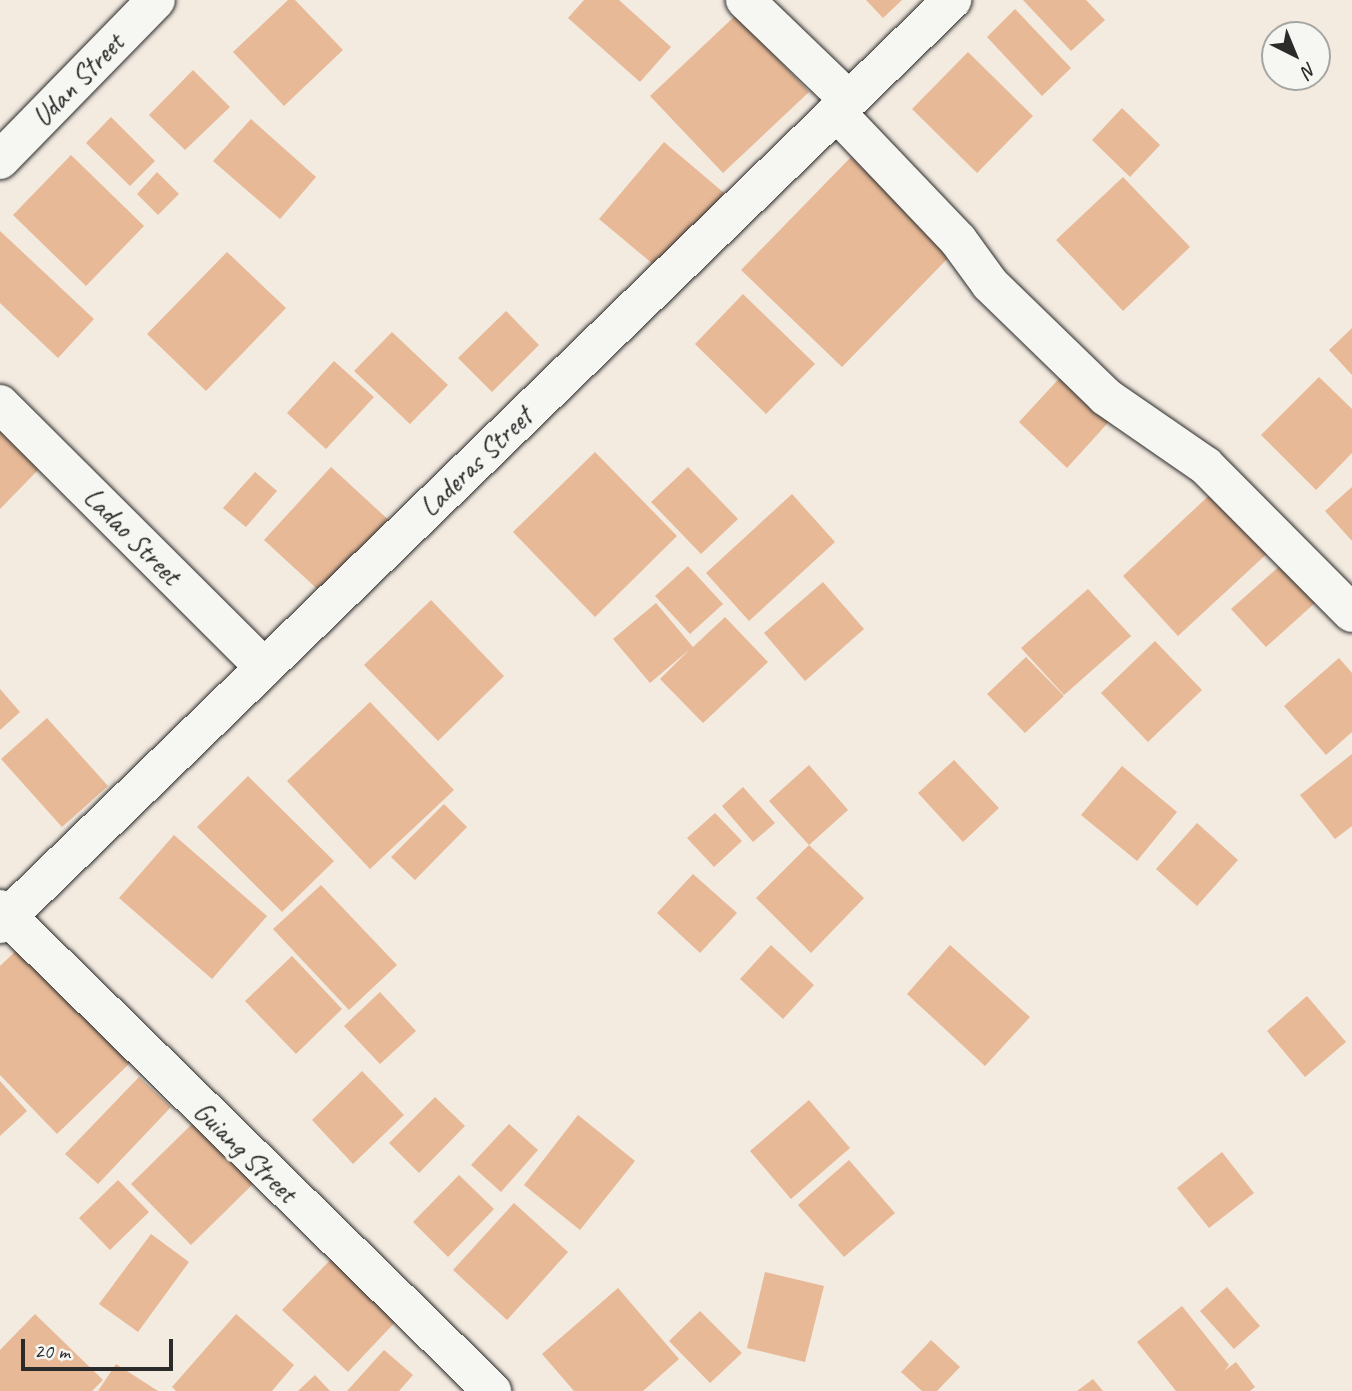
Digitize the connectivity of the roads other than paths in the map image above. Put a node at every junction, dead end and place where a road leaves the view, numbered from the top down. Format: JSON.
{"nodes":[{"id":1,"x":156,"y":0,"type":"edge"},
{"id":2,"x":745,"y":0,"type":"edge"},
{"id":3,"x":952,"y":0,"type":"edge"},
{"id":4,"x":842,"y":105,"type":"junction"},
{"id":5,"x":0,"y":160,"type":"edge"},
{"id":6,"x":0,"y":404,"type":"edge"},
{"id":7,"x":1352,"y":613,"type":"edge"},
{"id":8,"x":264,"y":667,"type":"junction"},
{"id":9,"x":3,"y":917,"type":"edge"},
{"id":10,"x":493,"y":1391,"type":"edge"}],
"edges":[{"from":1,"to":5,"type":"street","name":"Udan Street"},
{"from":2,"to":4,"type":"street"},
{"from":3,"to":4,"type":"street","name":"Laderas Street"},
{"from":4,"to":7,"type":"street"},
{"from":4,"to":8,"type":"street","name":"Laderas Street"},
{"from":6,"to":8,"type":"street","name":"Ladao Street"},
{"from":8,"to":9,"type":"street","name":"Laderas Street"},
{"from":9,"to":10,"type":"street","name":"Guiang Street"}]}
